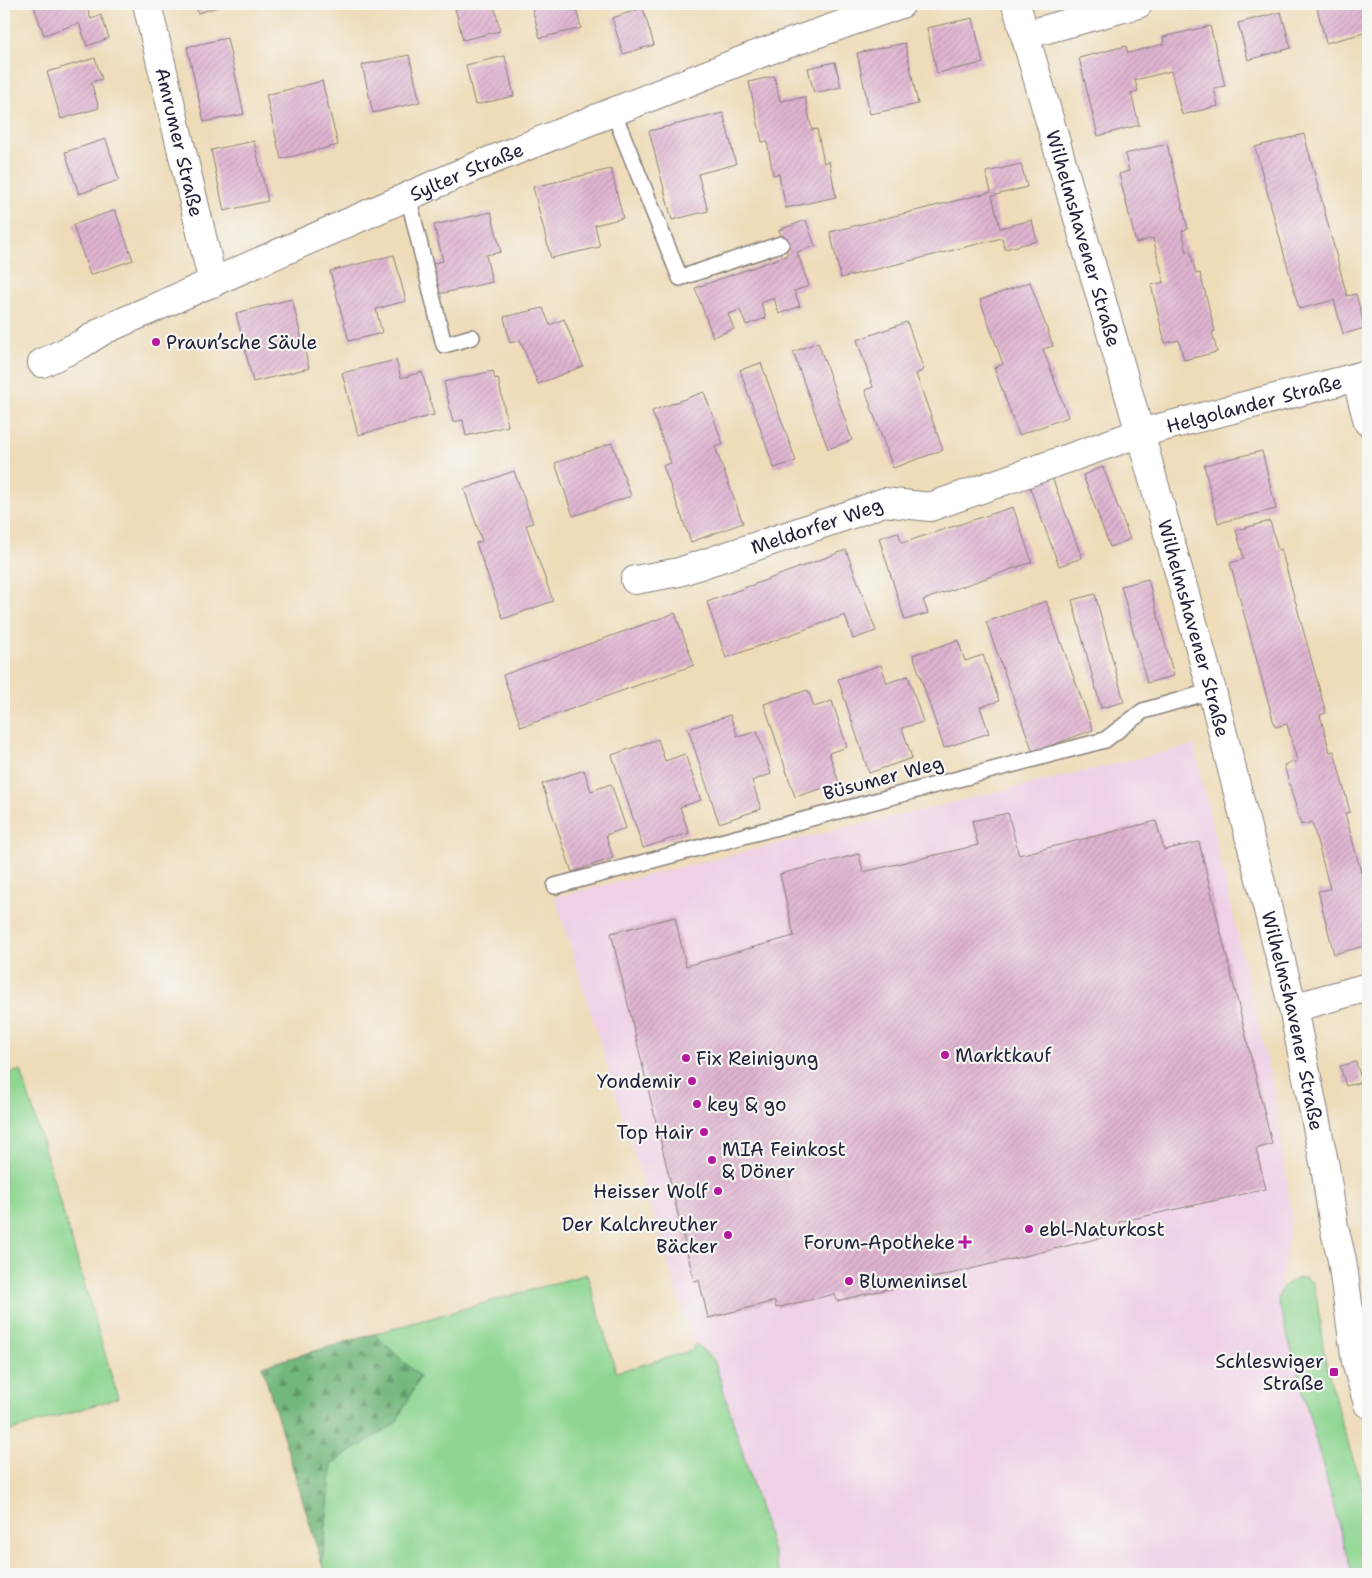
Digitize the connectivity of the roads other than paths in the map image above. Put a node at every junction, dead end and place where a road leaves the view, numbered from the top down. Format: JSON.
{"nodes":[{"id":1,"x":147,"y":4,"type":"edge"},
{"id":2,"x":902,"y":4,"type":"edge"},
{"id":3,"x":1016,"y":4,"type":"edge"},
{"id":4,"x":1138,"y":4,"type":"edge"},
{"id":5,"x":1025,"y":35,"type":"junction"},
{"id":6,"x":613,"y":111,"type":"junction"},
{"id":7,"x":408,"y":196,"type":"junction"},
{"id":8,"x":781,"y":244,"type":"dead end"},
{"id":9,"x":213,"y":283,"type":"junction"},
{"id":10,"x":472,"y":338,"type":"dead end"},
{"id":11,"x":42,"y":363,"type":"dead end"},
{"id":12,"x":1362,"y":376,"type":"edge"},
{"id":13,"x":1368,"y":422,"type":"edge"},
{"id":14,"x":1140,"y":434,"type":"junction"},
{"id":15,"x":635,"y":580,"type":"dead end"},
{"id":16,"x":1212,"y":691,"type":"junction"},
{"id":17,"x":555,"y":886,"type":"dead end"},
{"id":18,"x":1368,"y":987,"type":"edge"},
{"id":19,"x":1293,"y":1008,"type":"junction"},
{"id":20,"x":1342,"y":1260,"type":"junction"},
{"id":21,"x":1368,"y":1319,"type":"edge"},
{"id":22,"x":1368,"y":1404,"type":"edge"}],
"edges":[{"from":1,"to":9,"type":"street","name":"Amrumer Straße"},
{"from":2,"to":6,"type":"street","name":"Sylter Straße"},
{"from":3,"to":5,"type":"street","name":"Wilhelmshavener Straße"},
{"from":4,"to":5,"type":"street"},
{"from":5,"to":14,"type":"street","name":"Wilhelmshavener Straße"},
{"from":6,"to":7,"type":"street","name":"Sylter Straße"},
{"from":6,"to":8,"type":"lane"},
{"from":7,"to":9,"type":"street","name":"Sylter Straße"},
{"from":7,"to":10,"type":"lane"},
{"from":9,"to":11,"type":"street","name":"Sylter Straße"},
{"from":12,"to":13,"type":"street"},
{"from":12,"to":14,"type":"street","name":"Helgolander Straße"},
{"from":14,"to":15,"type":"street","name":"Meldorfer Weg"},
{"from":14,"to":16,"type":"street","name":"Wilhelmshavener Straße"},
{"from":16,"to":17,"type":"lane","name":"Büsumer Weg"},
{"from":16,"to":19,"type":"street","name":"Wilhelmshavener Straße"},
{"from":18,"to":19,"type":"street"},
{"from":19,"to":20,"type":"street","name":"Wilhelmshavener Straße"},
{"from":20,"to":21,"type":"street","name":"Wilhelmshavener Straße"},
{"from":20,"to":22,"type":"street","name":"Wilhelmshavener Straße"}]}
